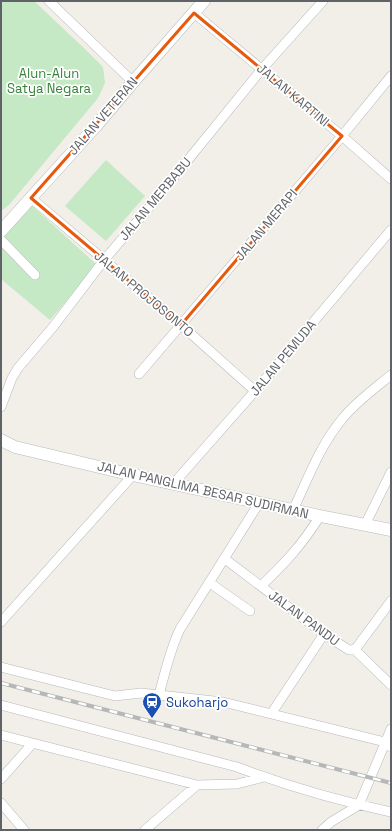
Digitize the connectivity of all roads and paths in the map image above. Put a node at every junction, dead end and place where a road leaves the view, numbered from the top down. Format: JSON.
{"nodes":[{"id":1,"x":204,"y":1,"type":"edge"},
{"id":2,"x":323,"y":1,"type":"edge"},
{"id":3,"x":54,"y":3,"type":"edge"},
{"id":4,"x":194,"y":13,"type":"junction"},
{"id":5,"x":262,"y":69,"type":"junction"},
{"id":6,"x":391,"y":76,"type":"edge"},
{"id":7,"x":133,"y":82,"type":"junction"},
{"id":8,"x":342,"y":136,"type":"junction"},
{"id":9,"x":391,"y":179,"type":"edge"},
{"id":10,"x":31,"y":198,"type":"junction"},
{"id":11,"x":391,"y":230,"type":"edge"},
{"id":12,"x":1,"y":231,"type":"edge"},
{"id":13,"x":1,"y":240,"type":"edge"},
{"id":14,"x":104,"y":260,"type":"junction"},
{"id":15,"x":35,"y":276,"type":"dead end"},
{"id":16,"x":181,"y":325,"type":"junction"},
{"id":17,"x":139,"y":374,"type":"dead end"},
{"id":18,"x":391,"y":376,"type":"edge"},
{"id":19,"x":255,"y":391,"type":"junction"},
{"id":20,"x":1,"y":407,"type":"edge"},
{"id":21,"x":1,"y":440,"type":"edge"},
{"id":22,"x":1,"y":447,"type":"edge"},
{"id":23,"x":15,"y":447,"type":"junction"},
{"id":24,"x":391,"y":472,"type":"edge"},
{"id":25,"x":133,"y":475,"type":"junction"},
{"id":26,"x":174,"y":483,"type":"junction"},
{"id":27,"x":259,"y":503,"type":"junction"},
{"id":28,"x":293,"y":510,"type":"junction"},
{"id":29,"x":320,"y":516,"type":"junction"},
{"id":30,"x":365,"y":525,"type":"junction"},
{"id":31,"x":391,"y":530,"type":"edge"},
{"id":32,"x":225,"y":559,"type":"junction"},
{"id":33,"x":210,"y":583,"type":"junction"},
{"id":34,"x":261,"y":586,"type":"junction"},
{"id":35,"x":391,"y":601,"type":"edge"},
{"id":36,"x":250,"y":611,"type":"dead end"},
{"id":37,"x":1,"y":622,"type":"edge"},
{"id":38,"x":324,"y":634,"type":"junction"},
{"id":39,"x":354,"y":649,"type":"junction"},
{"id":40,"x":1,"y":667,"type":"edge"},
{"id":41,"x":391,"y":684,"type":"edge"},
{"id":42,"x":160,"y":695,"type":"junction"},
{"id":43,"x":1,"y":705,"type":"edge"},
{"id":44,"x":271,"y":714,"type":"junction"},
{"id":45,"x":391,"y":729,"type":"edge"},
{"id":46,"x":1,"y":735,"type":"edge"},
{"id":47,"x":32,"y":744,"type":"junction"},
{"id":48,"x":388,"y":745,"type":"edge"},
{"id":49,"x":237,"y":767,"type":"junction"},
{"id":50,"x":264,"y":777,"type":"junction"},
{"id":51,"x":1,"y":779,"type":"edge"},
{"id":52,"x":237,"y":784,"type":"junction"},
{"id":53,"x":196,"y":786,"type":"junction"},
{"id":54,"x":1,"y":803,"type":"edge"},
{"id":55,"x":359,"y":805,"type":"junction"},
{"id":56,"x":391,"y":812,"type":"edge"},
{"id":57,"x":24,"y":830,"type":"edge"},
{"id":58,"x":145,"y":830,"type":"edge"},
{"id":59,"x":322,"y":830,"type":"edge"}],
"edges":[{"from":1,"to":4,"type":"main road","name":"JALAN VETERAN"},
{"from":2,"to":5,"type":"street","name":"JALAN MERBABU"},
{"from":3,"to":7,"type":"street"},
{"from":4,"to":5,"type":"street","name":"JALAN KARTINI"},
{"from":4,"to":7,"type":"main road","name":"JALAN VETERAN"},
{"from":5,"to":8,"type":"street","name":"JALAN KARTINI"},
{"from":5,"to":14,"type":"street","name":"JALAN MERBABU"},
{"from":6,"to":8,"type":"street","name":"JALAN MERAPI"},
{"from":7,"to":10,"type":"main road","name":"JALAN VETERAN"},
{"from":8,"to":9,"type":"street","name":"JALAN KARTINI"},
{"from":8,"to":16,"type":"street","name":"JALAN MERAPI"},
{"from":10,"to":12,"type":"main road","name":"JALAN VETERAN"},
{"from":10,"to":14,"type":"street","name":"JALAN PROJOSONTO"},
{"from":11,"to":19,"type":"street","name":"JALAN PEMUDA"},
{"from":13,"to":15,"type":"street"},
{"from":14,"to":16,"type":"street","name":"JALAN PROJOSONTO"},
{"from":14,"to":20,"type":"street","name":"JALAN MERBABU"},
{"from":16,"to":17,"type":"street","name":"JALAN MERAPI"},
{"from":16,"to":19,"type":"street","name":"JALAN PROJOSONTO"},
{"from":18,"to":28,"type":"street"},
{"from":19,"to":26,"type":"street","name":"JALAN PEMUDA"},
{"from":21,"to":23,"type":"main road","name":"JALAN PANGLIMA BESAR SUDIRMAN"},
{"from":22,"to":23,"type":"main road","name":"JALAN PANGLIMA BESAR SUDIRMAN"},
{"from":23,"to":25,"type":"main road","name":"JALAN PANGLIMA BESAR SUDIRMAN"},
{"from":24,"to":30,"type":"street"},
{"from":25,"to":26,"type":"main road","name":"JALAN PANGLIMA BESAR SUDIRMAN"},
{"from":25,"to":37,"type":"street"},
{"from":26,"to":27,"type":"main road","name":"JALAN PANGLIMA BESAR SUDIRMAN"},
{"from":27,"to":28,"type":"main road","name":"JALAN PANGLIMA BESAR SUDIRMAN"},
{"from":27,"to":32,"type":"street"},
{"from":28,"to":29,"type":"main road","name":"JALAN PANGLIMA BESAR SUDIRMAN"},
{"from":29,"to":30,"type":"main road","name":"JALAN PANGLIMA BESAR SUDIRMAN"},
{"from":29,"to":34,"type":"street"},
{"from":30,"to":31,"type":"main road","name":"JALAN PANGLIMA BESAR SUDIRMAN"},
{"from":32,"to":33,"type":"street"},
{"from":32,"to":34,"type":"street","name":"JALAN PANDU"},
{"from":33,"to":36,"type":"street"},
{"from":33,"to":42,"type":"street"},
{"from":34,"to":38,"type":"street","name":"JALAN PANDU"},
{"from":35,"to":39,"type":"street","name":"JALAN PANDU"},
{"from":38,"to":39,"type":"street","name":"JALAN PANDU"},
{"from":38,"to":44,"type":"street"},
{"from":39,"to":41,"type":"street"},
{"from":40,"to":42,"type":"street"},
{"from":42,"to":44,"type":"street"},
{"from":43,"to":49,"type":"street"},
{"from":44,"to":48,"type":"street"},
{"from":45,"to":48,"type":"street"},
{"from":46,"to":47,"type":"street"},
{"from":47,"to":51,"type":"street"},
{"from":47,"to":53,"type":"street"},
{"from":48,"to":55,"type":"street"},
{"from":49,"to":50,"type":"street"},
{"from":49,"to":52,"type":"street"},
{"from":50,"to":52,"type":"street"},
{"from":50,"to":55,"type":"street"},
{"from":52,"to":53,"type":"street"},
{"from":53,"to":58,"type":"street"},
{"from":54,"to":57,"type":"street"},
{"from":55,"to":56,"type":"street"},
{"from":55,"to":59,"type":"street"}]}
